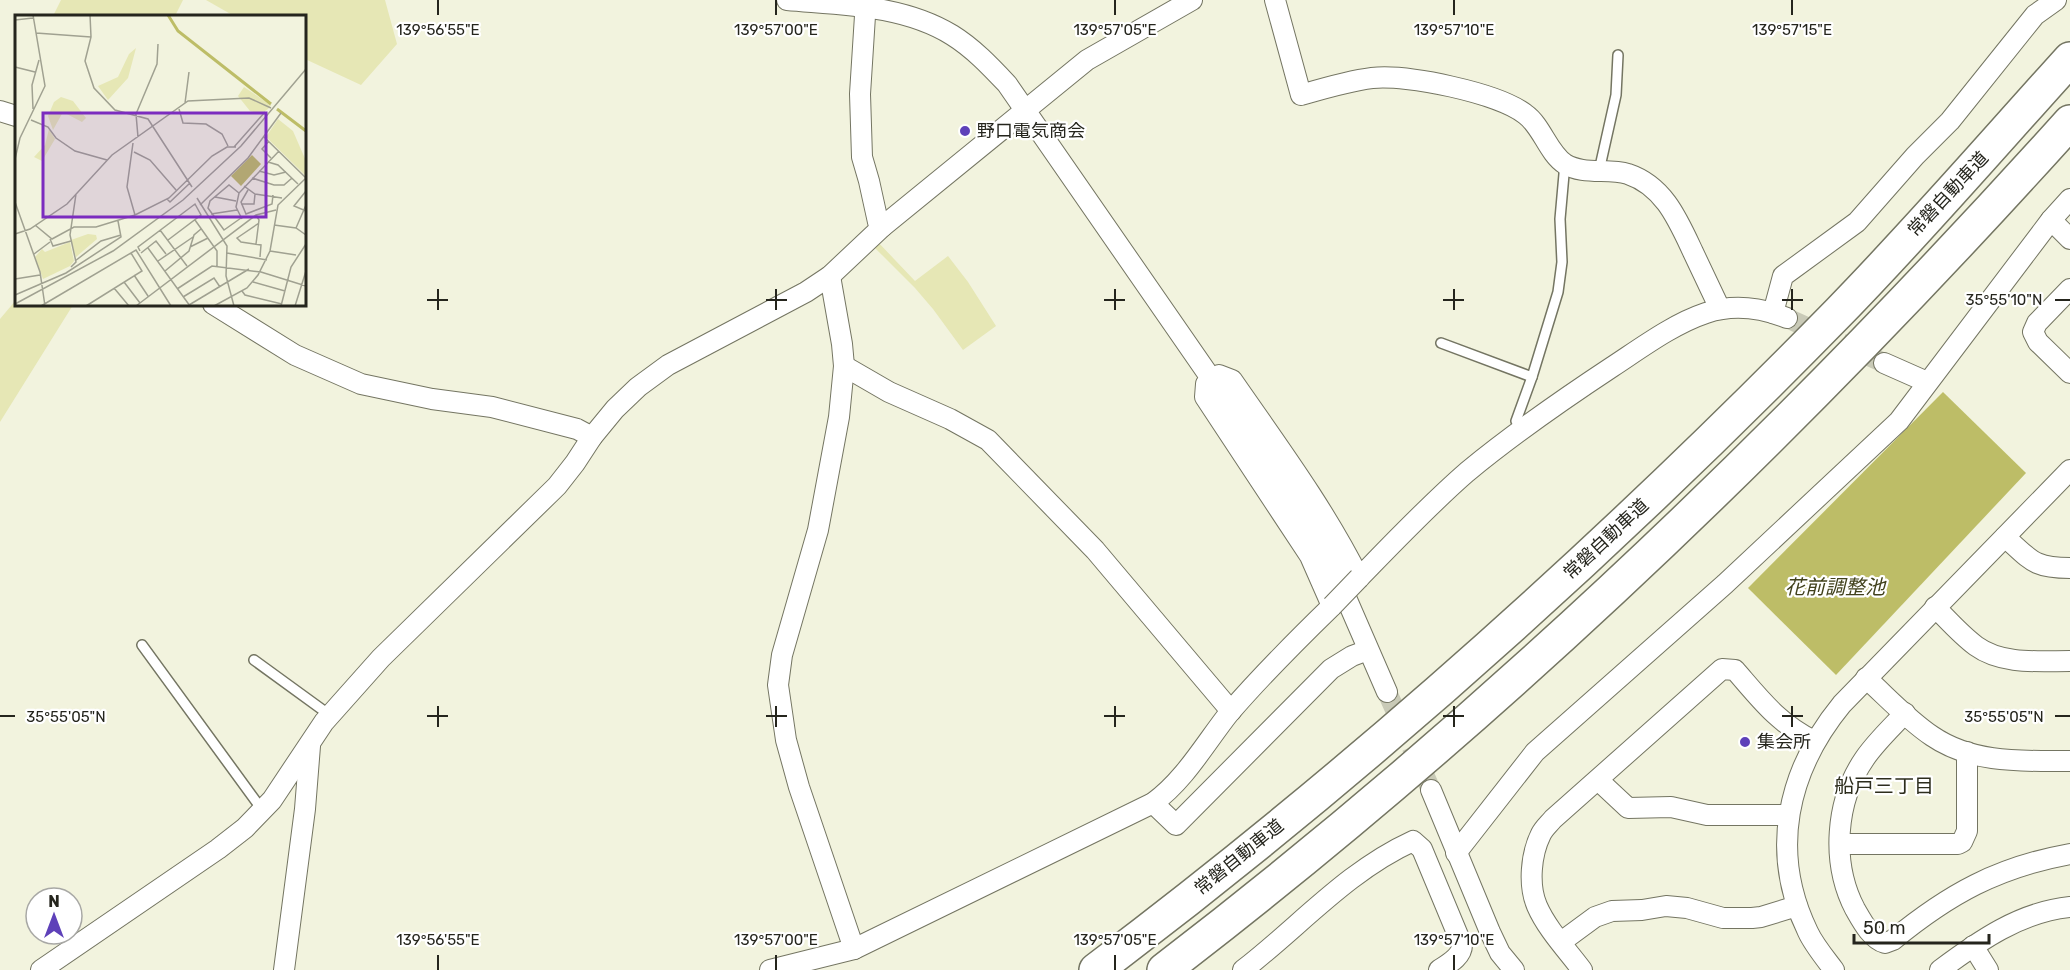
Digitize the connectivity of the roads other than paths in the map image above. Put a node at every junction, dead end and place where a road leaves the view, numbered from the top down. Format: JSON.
{"nodes":[{"id":1,"x":787,"y":0,"type":"edge"},
{"id":2,"x":1192,"y":0,"type":"edge"},
{"id":3,"x":1275,"y":0,"type":"edge"},
{"id":4,"x":2056,"y":0,"type":"edge"},
{"id":5,"x":865,"y":3,"type":"edge"},
{"id":6,"x":1618,"y":55,"type":"dead end"},
{"id":7,"x":2070,"y":59,"type":"edge"},
{"id":8,"x":1024,"y":109,"type":"junction"},
{"id":9,"x":0,"y":111,"type":"edge"},
{"id":10,"x":15,"y":116,"type":"edge"},
{"id":11,"x":2070,"y":122,"type":"edge"},
{"id":12,"x":1565,"y":163,"type":"junction"},
{"id":13,"x":1599,"y":171,"type":"junction"},
{"id":14,"x":2070,"y":199,"type":"edge"},
{"id":15,"x":2051,"y":220,"type":"junction"},
{"id":16,"x":882,"y":227,"type":"junction"},
{"id":17,"x":2070,"y":239,"type":"edge"},
{"id":18,"x":830,"y":276,"type":"junction"},
{"id":19,"x":2070,"y":289,"type":"edge"},
{"id":20,"x":216,"y":306,"type":"edge"},
{"id":21,"x":1720,"y":309,"type":"junction"},
{"id":22,"x":1441,"y":343,"type":"dead end"},
{"id":23,"x":1884,"y":363,"type":"tunnel mouth"},
{"id":24,"x":844,"y":366,"type":"junction"},
{"id":25,"x":2070,"y":373,"type":"edge"},
{"id":26,"x":1532,"y":377,"type":"junction"},
{"id":27,"x":1212,"y":379,"type":"junction"},
{"id":28,"x":1927,"y":382,"type":"junction"},
{"id":29,"x":1521,"y":430,"type":"junction"},
{"id":30,"x":592,"y":437,"type":"junction"},
{"id":31,"x":2070,"y":470,"type":"edge"},
{"id":32,"x":2005,"y":537,"type":"junction"},
{"id":33,"x":2070,"y":568,"type":"edge"},
{"id":34,"x":1359,"y":578,"type":"junction"},
{"id":35,"x":1332,"y":606,"type":"junction"},
{"id":36,"x":1935,"y":607,"type":"junction"},
{"id":37,"x":142,"y":645,"type":"dead end"},
{"id":38,"x":1368,"y":650,"type":"junction"},
{"id":39,"x":254,"y":660,"type":"dead end"},
{"id":40,"x":2070,"y":661,"type":"edge"},
{"id":41,"x":1866,"y":678,"type":"junction"},
{"id":42,"x":1387,"y":692,"type":"tunnel mouth"},
{"id":43,"x":1231,"y":711,"type":"junction"},
{"id":44,"x":1905,"y":713,"type":"junction"},
{"id":45,"x":330,"y":716,"type":"junction"},
{"id":46,"x":1814,"y":741,"type":"junction"},
{"id":47,"x":310,"y":743,"type":"junction"},
{"id":48,"x":1967,"y":752,"type":"junction"},
{"id":49,"x":2070,"y":761,"type":"edge"},
{"id":50,"x":1598,"y":780,"type":"junction"},
{"id":51,"x":1431,"y":790,"type":"tunnel mouth"},
{"id":52,"x":1153,"y":802,"type":"junction"},
{"id":53,"x":263,"y":811,"type":"junction"},
{"id":54,"x":1788,"y":815,"type":"junction"},
{"id":55,"x":1840,"y":844,"type":"junction"},
{"id":56,"x":1456,"y":854,"type":"junction"},
{"id":57,"x":2070,"y":854,"type":"edge"},
{"id":58,"x":1797,"y":906,"type":"junction"},
{"id":59,"x":2070,"y":908,"type":"edge"},
{"id":60,"x":1561,"y":942,"type":"junction"},
{"id":61,"x":1973,"y":945,"type":"junction"},
{"id":62,"x":854,"y":949,"type":"junction"},
{"id":63,"x":40,"y":970,"type":"edge"},
{"id":64,"x":285,"y":970,"type":"edge"},
{"id":65,"x":770,"y":970,"type":"edge"},
{"id":66,"x":1096,"y":970,"type":"edge"},
{"id":67,"x":1164,"y":970,"type":"edge"},
{"id":68,"x":1243,"y":970,"type":"edge"},
{"id":69,"x":1439,"y":970,"type":"edge"},
{"id":70,"x":1514,"y":970,"type":"edge"},
{"id":71,"x":1582,"y":970,"type":"edge"},
{"id":72,"x":1834,"y":970,"type":"edge"},
{"id":73,"x":1940,"y":970,"type":"edge"},
{"id":74,"x":1988,"y":970,"type":"edge"}],
"edges":[{"from":1,"to":5,"type":"street"},
{"from":2,"to":8,"type":"street"},
{"from":3,"to":12,"type":"street"},
{"from":4,"to":21,"type":"street"},
{"from":5,"to":8,"type":"street"},
{"from":5,"to":16,"type":"street"},
{"from":6,"to":13,"type":"lane"},
{"from":7,"to":66,"type":"highway","name":"常磐自動車道"},
{"from":8,"to":16,"type":"street"},
{"from":8,"to":27,"type":"street"},
{"from":9,"to":10,"type":"street"},
{"from":11,"to":67,"type":"highway"},
{"from":12,"to":13,"type":"street"},
{"from":12,"to":26,"type":"lane"},
{"from":13,"to":21,"type":"street"},
{"from":14,"to":15,"type":"street"},
{"from":15,"to":17,"type":"street"},
{"from":15,"to":28,"type":"street"},
{"from":16,"to":18,"type":"street"},
{"from":18,"to":24,"type":"street"},
{"from":18,"to":30,"type":"street"},
{"from":19,"to":25,"type":"street"},
{"from":20,"to":30,"type":"street"},
{"from":21,"to":29,"type":"street"},
{"from":22,"to":26,"type":"lane"},
{"from":23,"to":28,"type":"street"},
{"from":24,"to":43,"type":"street"},
{"from":24,"to":62,"type":"street"},
{"from":26,"to":29,"type":"lane"},
{"from":27,"to":34,"type":"street"},
{"from":27,"to":35,"type":"street"},
{"from":27,"to":38,"type":"street"},
{"from":28,"to":56,"type":"street"},
{"from":29,"to":34,"type":"street"},
{"from":30,"to":45,"type":"street"},
{"from":31,"to":32,"type":"street"},
{"from":32,"to":33,"type":"street"},
{"from":32,"to":36,"type":"street"},
{"from":34,"to":35,"type":"street","bridge":true},
{"from":35,"to":43,"type":"street"},
{"from":36,"to":40,"type":"street"},
{"from":36,"to":41,"type":"street"},
{"from":37,"to":53,"type":"lane"},
{"from":38,"to":42,"type":"street"},
{"from":38,"to":52,"type":"street"},
{"from":39,"to":45,"type":"lane"},
{"from":41,"to":44,"type":"street"},
{"from":41,"to":46,"type":"street"},
{"from":43,"to":52,"type":"street"},
{"from":44,"to":48,"type":"street"},
{"from":44,"to":55,"type":"street"},
{"from":45,"to":47,"type":"street"},
{"from":46,"to":50,"type":"street"},
{"from":46,"to":54,"type":"street"},
{"from":47,"to":53,"type":"street"},
{"from":47,"to":64,"type":"street"},
{"from":48,"to":49,"type":"street"},
{"from":48,"to":55,"type":"street"},
{"from":50,"to":54,"type":"street"},
{"from":50,"to":60,"type":"street"},
{"from":51,"to":56,"type":"street"},
{"from":52,"to":62,"type":"street"},
{"from":53,"to":63,"type":"street"},
{"from":54,"to":58,"type":"street"},
{"from":55,"to":57,"type":"street"},
{"from":56,"to":70,"type":"street"},
{"from":58,"to":60,"type":"street"},
{"from":58,"to":72,"type":"street"},
{"from":59,"to":61,"type":"street"},
{"from":60,"to":71,"type":"street"},
{"from":61,"to":73,"type":"street"},
{"from":61,"to":74,"type":"street"},
{"from":62,"to":65,"type":"street"},
{"from":68,"to":69,"type":"street"}]}
